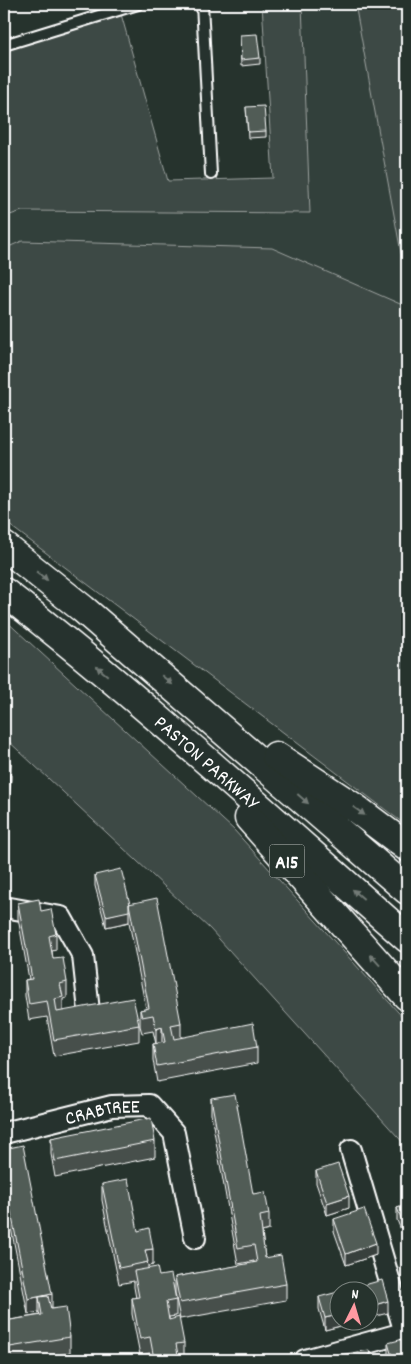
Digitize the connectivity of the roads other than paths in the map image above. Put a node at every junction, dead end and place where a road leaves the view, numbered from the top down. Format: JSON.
{"nodes":[{"id":1,"x":138,"y":4,"type":"edge"},
{"id":2,"x":202,"y":4,"type":"edge"},
{"id":3,"x":4,"y":45,"type":"edge"},
{"id":4,"x":212,"y":174,"type":"dead end"},
{"id":5,"x":4,"y":546,"type":"edge"},
{"id":6,"x":4,"y":592,"type":"edge"},
{"id":7,"x":187,"y":698,"type":"junction"},
{"id":8,"x":166,"y":725,"type":"junction"},
{"id":9,"x":407,"y":847,"type":"edge"},
{"id":10,"x":407,"y":890,"type":"edge"},
{"id":11,"x":4,"y":907,"type":"edge"},
{"id":12,"x":407,"y":938,"type":"edge"},
{"id":13,"x":407,"y":996,"type":"edge"},
{"id":14,"x":89,"y":1011,"type":"edge"},
{"id":15,"x":4,"y":1133,"type":"edge"},
{"id":16,"x":351,"y":1150,"type":"dead end"},
{"id":17,"x":195,"y":1238,"type":"dead end"},
{"id":18,"x":406,"y":1333,"type":"edge"},
{"id":19,"x":304,"y":1360,"type":"edge"}],
"edges":[{"from":1,"to":3,"type":"lane"},
{"from":2,"to":4,"type":"lane"},
{"from":5,"to":7,"type":"highway","name":"PASTON PARKWAY","one_way":true},
{"from":8,"to":6,"type":"highway","name":"PASTON PARKWAY","number":"A15","one_way":true},
{"from":7,"to":9,"type":"highway","one_way":true},
{"from":7,"to":10,"type":"highway","name":"PASTON PARKWAY","one_way":true},
{"from":12,"to":8,"type":"highway","name":"PASTON PARKWAY","number":"A15","one_way":true},
{"from":13,"to":8,"type":"highway","number":"A15","one_way":true},
{"from":11,"to":14,"type":"street"},
{"from":15,"to":17,"type":"street","name":"CRABTREE"},
{"from":16,"to":18,"type":"street"},
{"from":18,"to":19,"type":"street"}]}
